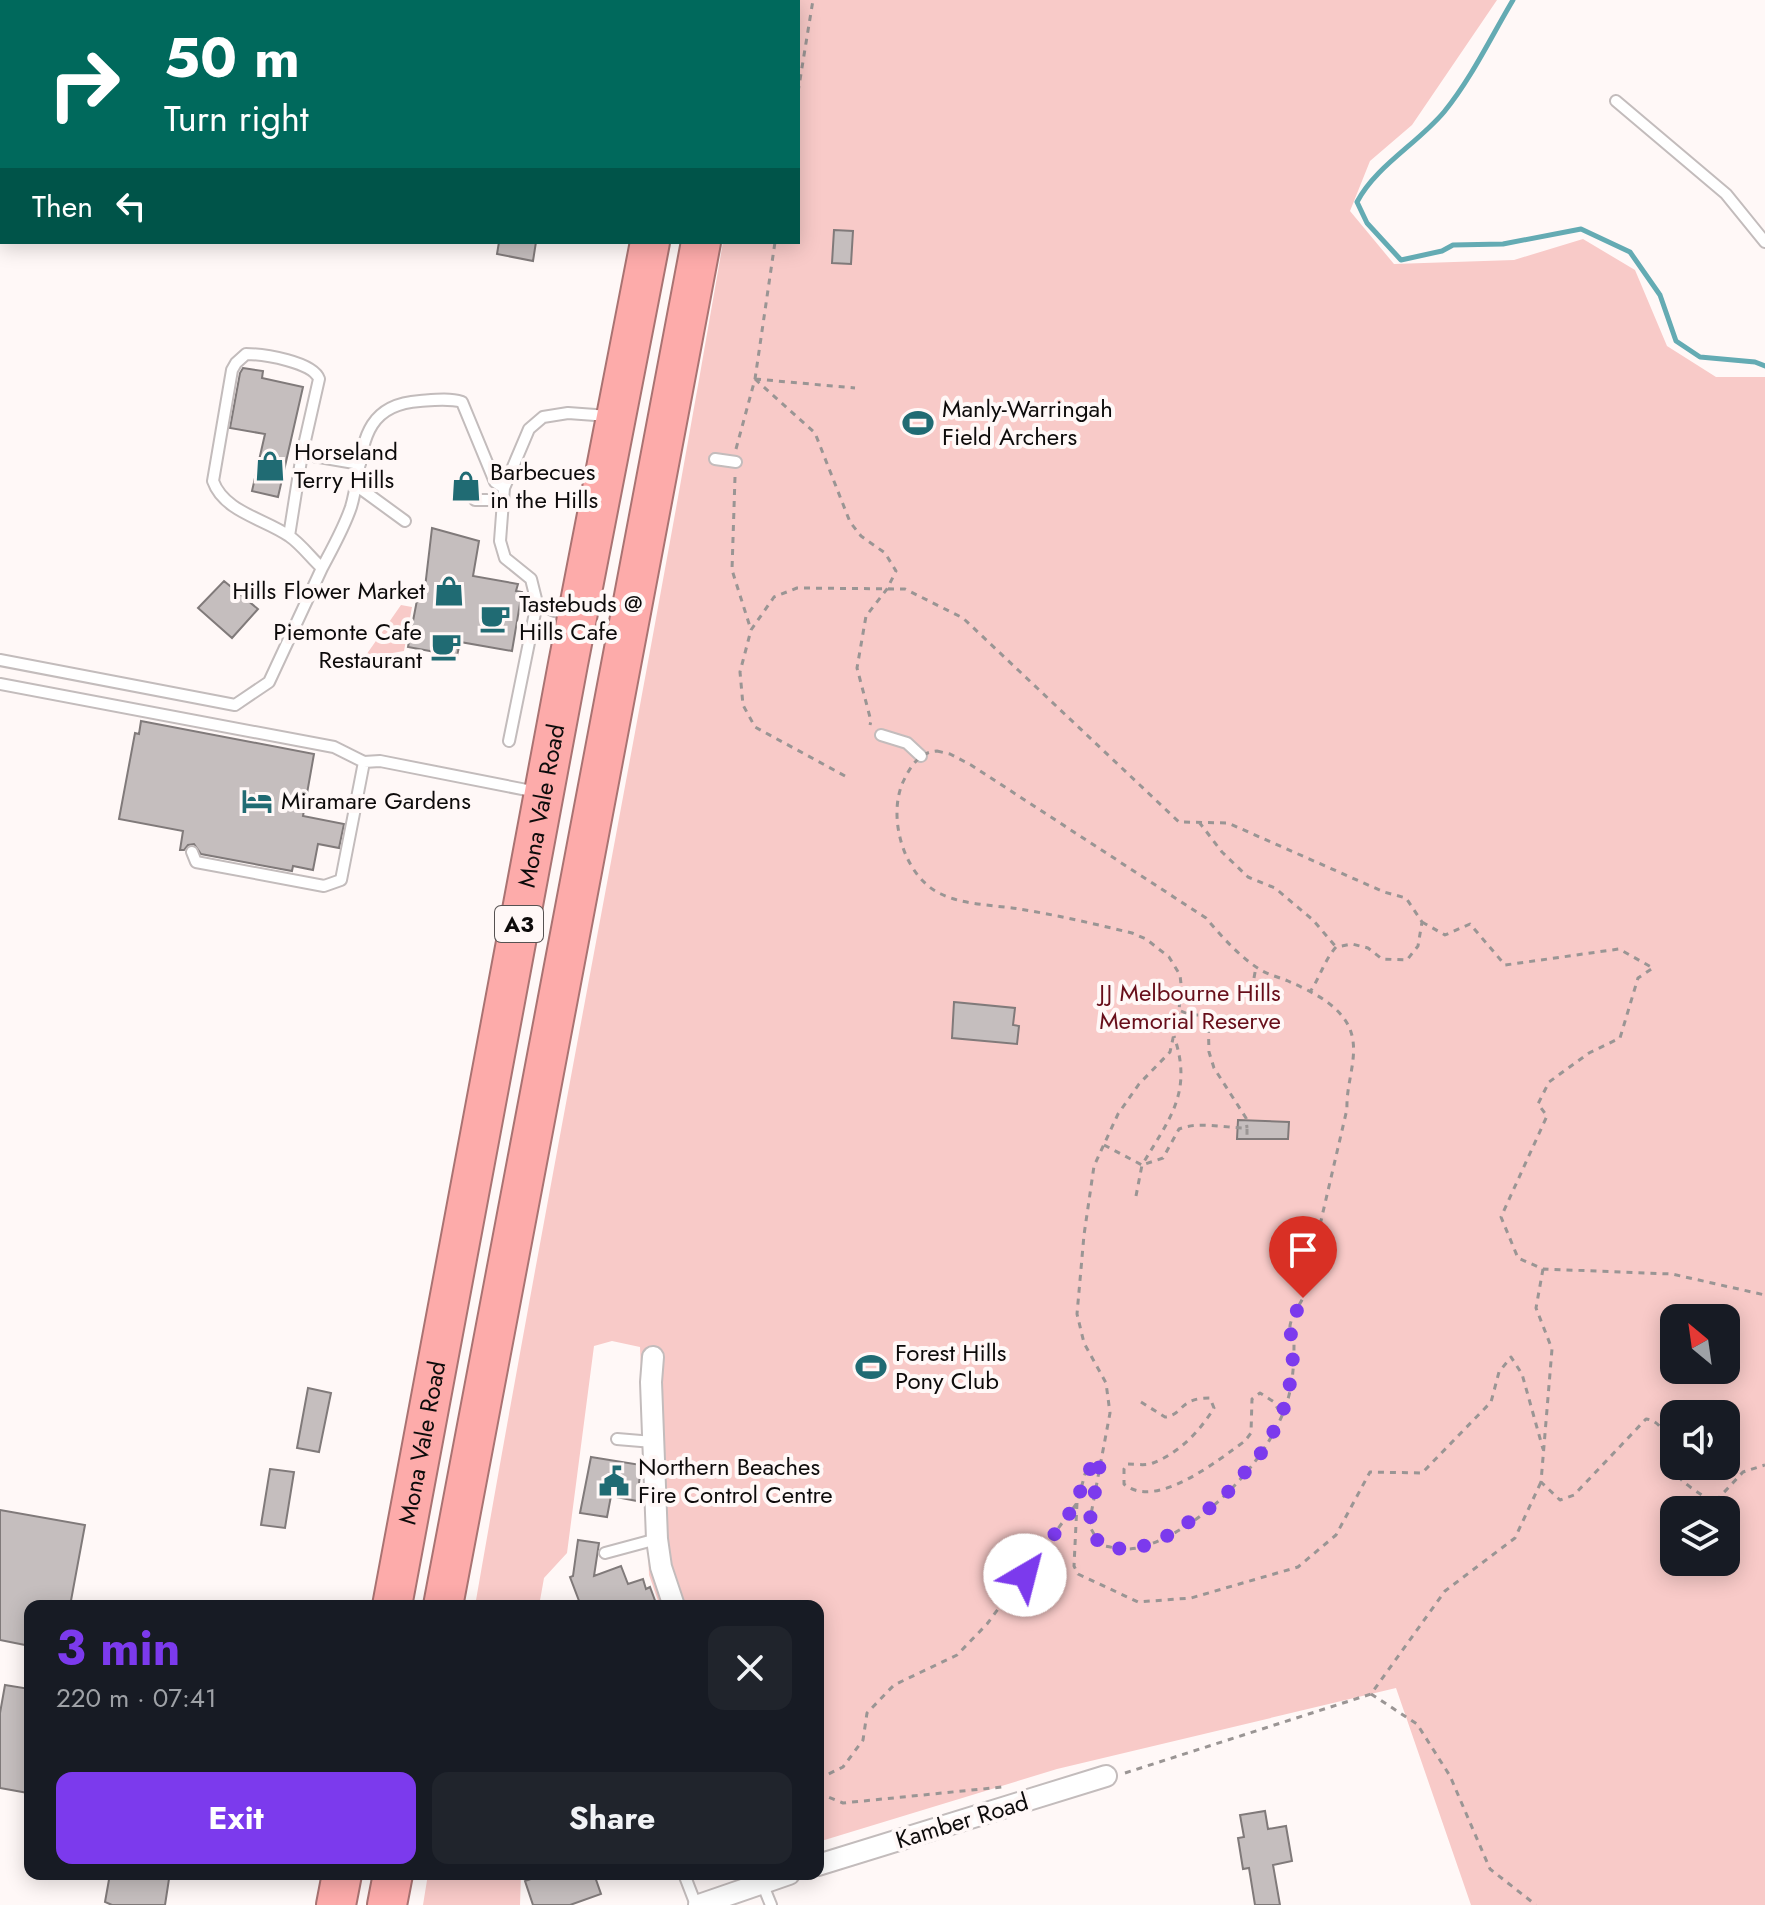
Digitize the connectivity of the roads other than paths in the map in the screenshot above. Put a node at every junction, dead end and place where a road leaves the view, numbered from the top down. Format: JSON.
{"nodes":[{"id":1,"x":1616,"y":101,"type":"dead end"},
{"id":2,"x":1765,"y":242,"type":"edge"},
{"id":3,"x":650,"y":244,"type":"edge"},
{"id":4,"x":701,"y":244,"type":"edge"},
{"id":5,"x":618,"y":417,"type":"junction"},
{"id":6,"x":302,"y":454,"type":"junction"},
{"id":7,"x":715,"y":459,"type":"dead end"},
{"id":8,"x":736,"y":462,"type":"road end"},
{"id":9,"x":360,"y":464,"type":"junction"},
{"id":10,"x":357,"y":486,"type":"junction"},
{"id":11,"x":504,"y":488,"type":"junction"},
{"id":12,"x":475,"y":500,"type":"dead end"},
{"id":13,"x":503,"y":500,"type":"junction"},
{"id":14,"x":405,"y":521,"type":"dead end"},
{"id":15,"x":289,"y":536,"type":"junction"},
{"id":16,"x":322,"y":568,"type":"junction"},
{"id":17,"x":537,"y":603,"type":"junction"},
{"id":18,"x":578,"y":614,"type":"junction"},
{"id":19,"x":0,"y":660,"type":"edge"},
{"id":20,"x":0,"y":684,"type":"edge"},
{"id":21,"x":881,"y":735,"type":"dead end"},
{"id":22,"x":509,"y":741,"type":"dead end"},
{"id":23,"x":921,"y":756,"type":"road end"},
{"id":24,"x":364,"y":762,"type":"junction"},
{"id":25,"x":544,"y":793,"type":"junction"},
{"id":26,"x":192,"y":852,"type":"dead end"},
{"id":27,"x":653,"y":1357,"type":"dead end"},
{"id":28,"x":617,"y":1439,"type":"dead end"},
{"id":29,"x":653,"y":1442,"type":"junction"},
{"id":30,"x":657,"y":1539,"type":"junction"},
{"id":31,"x":605,"y":1553,"type":"dead end"},
{"id":32,"x":393,"y":1600,"type":"edge"},
{"id":33,"x":444,"y":1600,"type":"edge"},
{"id":34,"x":672,"y":1600,"type":"edge"},
{"id":35,"x":1106,"y":1776,"type":"road end"},
{"id":36,"x":824,"y":1863,"type":"edge"},
{"id":37,"x":341,"y":1880,"type":"edge"},
{"id":38,"x":392,"y":1880,"type":"edge"},
{"id":39,"x":687,"y":1880,"type":"edge"},
{"id":40,"x":763,"y":1880,"type":"edge"},
{"id":41,"x":766,"y":1880,"type":"edge"},
{"id":42,"x":336,"y":1905,"type":"edge"},
{"id":43,"x":387,"y":1905,"type":"edge"},
{"id":44,"x":697,"y":1905,"type":"edge"},
{"id":45,"x":771,"y":1905,"type":"edge"}],
"edges":[{"from":1,"to":2,"type":"lane"},
{"from":3,"to":5,"type":"highway","name":"Mona Vale Road","number":"A3"},
{"from":4,"to":33,"type":"highway","name":"Mona Vale Road","number":"A3"},
{"from":5,"to":11,"type":"lane"},
{"from":5,"to":18,"type":"highway","name":"Mona Vale Road","number":"A3"},
{"from":6,"to":9,"type":"lane"},
{"from":6,"to":15,"type":"lane"},
{"from":6,"to":15,"type":"lane"},
{"from":7,"to":8,"type":"lane"},
{"from":9,"to":10,"type":"lane"},
{"from":9,"to":11,"type":"lane"},
{"from":10,"to":14,"type":"lane"},
{"from":10,"to":16,"type":"lane"},
{"from":11,"to":13,"type":"lane"},
{"from":12,"to":13,"type":"lane"},
{"from":13,"to":17,"type":"lane"},
{"from":15,"to":16,"type":"lane"},
{"from":16,"to":19,"type":"lane"},
{"from":17,"to":18,"type":"lane"},
{"from":17,"to":22,"type":"lane"},
{"from":18,"to":25,"type":"highway","name":"Mona Vale Road","number":"A3"},
{"from":20,"to":24,"type":"lane"},
{"from":21,"to":23,"type":"lane"},
{"from":24,"to":25,"type":"lane"},
{"from":24,"to":26,"type":"lane"},
{"from":25,"to":32,"type":"highway","name":"Mona Vale Road","number":"A3"},
{"from":27,"to":29,"type":"street"},
{"from":28,"to":29,"type":"lane"},
{"from":29,"to":30,"type":"street"},
{"from":30,"to":31,"type":"lane"},
{"from":30,"to":34,"type":"street"},
{"from":35,"to":36,"type":"street","name":"Kamber Road"},
{"from":37,"to":42,"type":"highway"},
{"from":38,"to":43,"type":"highway"},
{"from":39,"to":44,"type":"lane"},
{"from":40,"to":44,"type":"street"},
{"from":41,"to":45,"type":"lane"}]}
